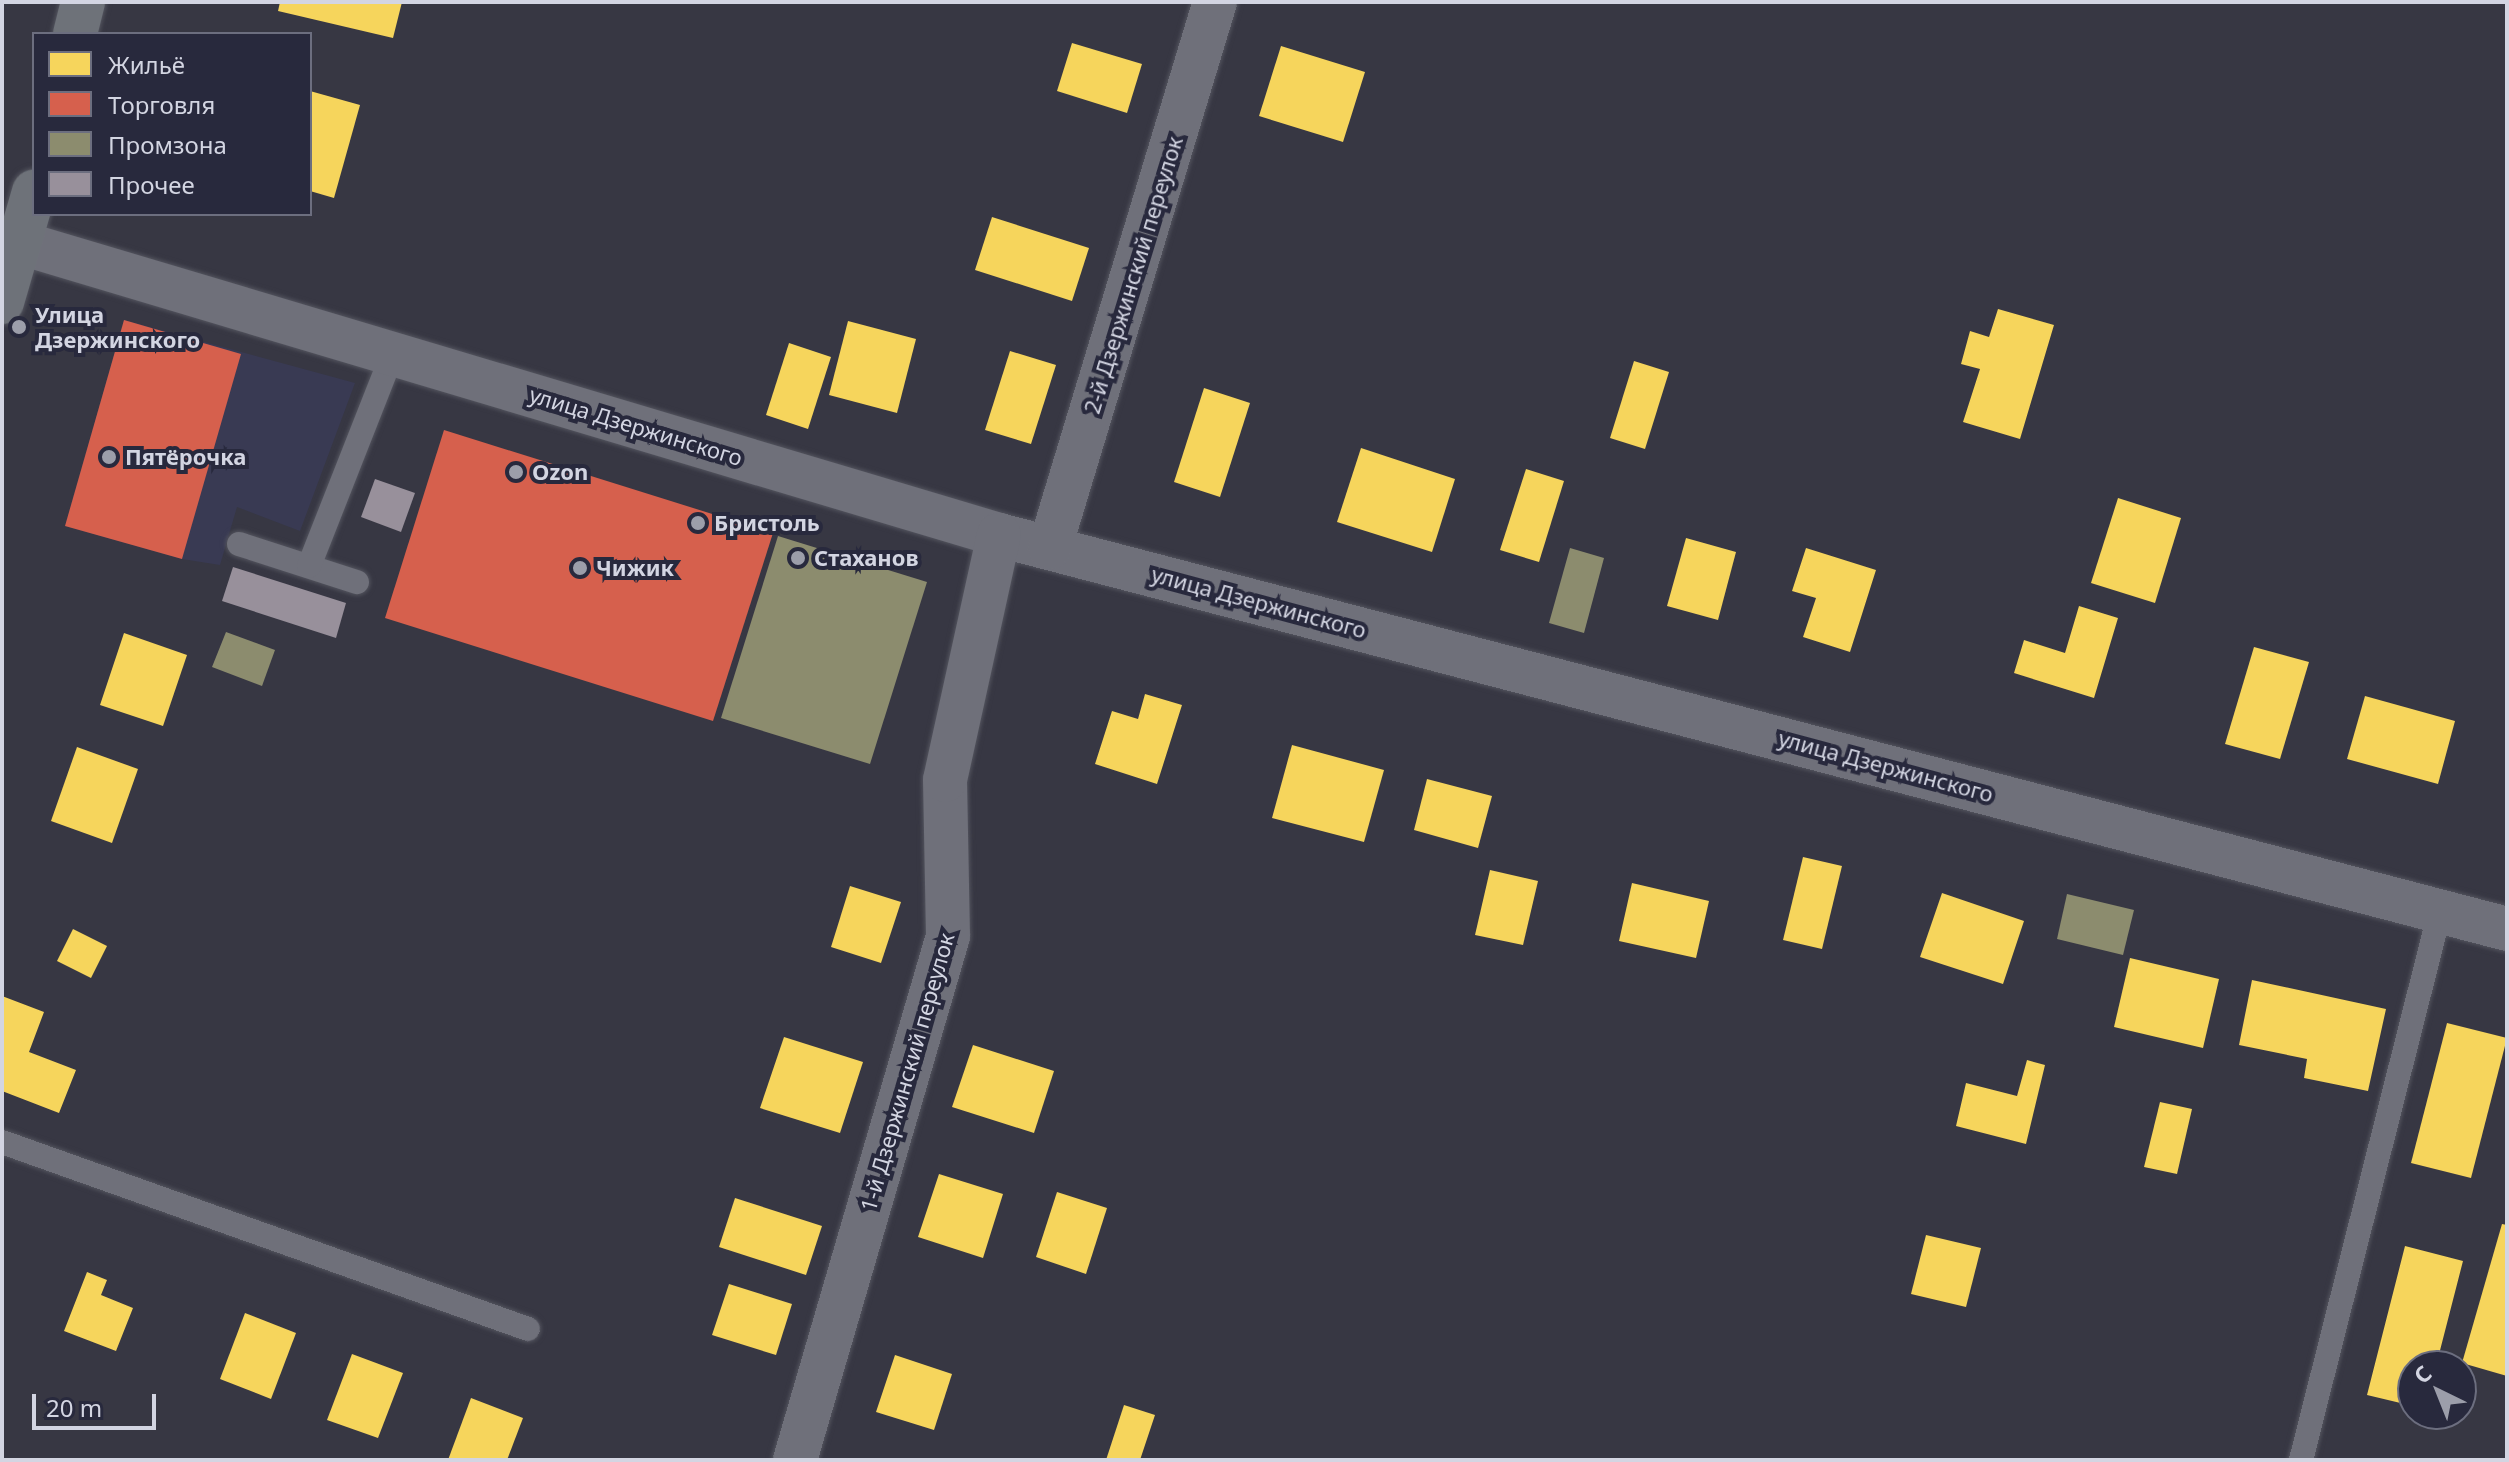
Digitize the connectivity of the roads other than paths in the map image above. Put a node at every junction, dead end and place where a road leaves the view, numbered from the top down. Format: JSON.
{"nodes":[{"id":1,"x":83,"y":2,"type":"edge"},
{"id":2,"x":1215,"y":2,"type":"edge"},
{"id":3,"x":76,"y":32,"type":"edge"},
{"id":4,"x":32,"y":200,"type":"edge"},
{"id":5,"x":21,"y":243,"type":"junction"},
{"id":6,"x":2,"y":302,"type":"edge"},
{"id":7,"x":393,"y":353,"type":"junction"},
{"id":8,"x":999,"y":535,"type":"junction"},
{"id":9,"x":239,"y":544,"type":"dead end"},
{"id":10,"x":1050,"y":547,"type":"junction"},
{"id":11,"x":309,"y":566,"type":"junction"},
{"id":12,"x":357,"y":582,"type":"dead end"},
{"id":13,"x":2440,"y":911,"type":"junction"},
{"id":14,"x":2507,"y":929,"type":"edge"},
{"id":15,"x":2,"y":1142,"type":"edge"},
{"id":16,"x":528,"y":1329,"type":"dead end"},
{"id":17,"x":795,"y":1460,"type":"edge"},
{"id":18,"x":2301,"y":1460,"type":"edge"}],
"edges":[{"from":1,"to":3,"type":"main road"},
{"from":2,"to":10,"type":"street","name":"2-й Дзержинский переулок"},
{"from":4,"to":5,"type":"main road"},
{"from":5,"to":6,"type":"main road"},
{"from":5,"to":7,"type":"street","name":"улица Дзержинского"},
{"from":7,"to":8,"type":"street","name":"улица Дзержинского"},
{"from":7,"to":11,"type":"lane"},
{"from":8,"to":10,"type":"street","name":"улица Дзержинского"},
{"from":8,"to":17,"type":"street","name":"1-й Дзержинский переулок"},
{"from":9,"to":11,"type":"lane"},
{"from":10,"to":13,"type":"street","name":"улица Дзержинского"},
{"from":11,"to":12,"type":"lane"},
{"from":13,"to":14,"type":"street","name":"улица Дзержинского"},
{"from":13,"to":18,"type":"lane"},
{"from":15,"to":16,"type":"lane"}]}
